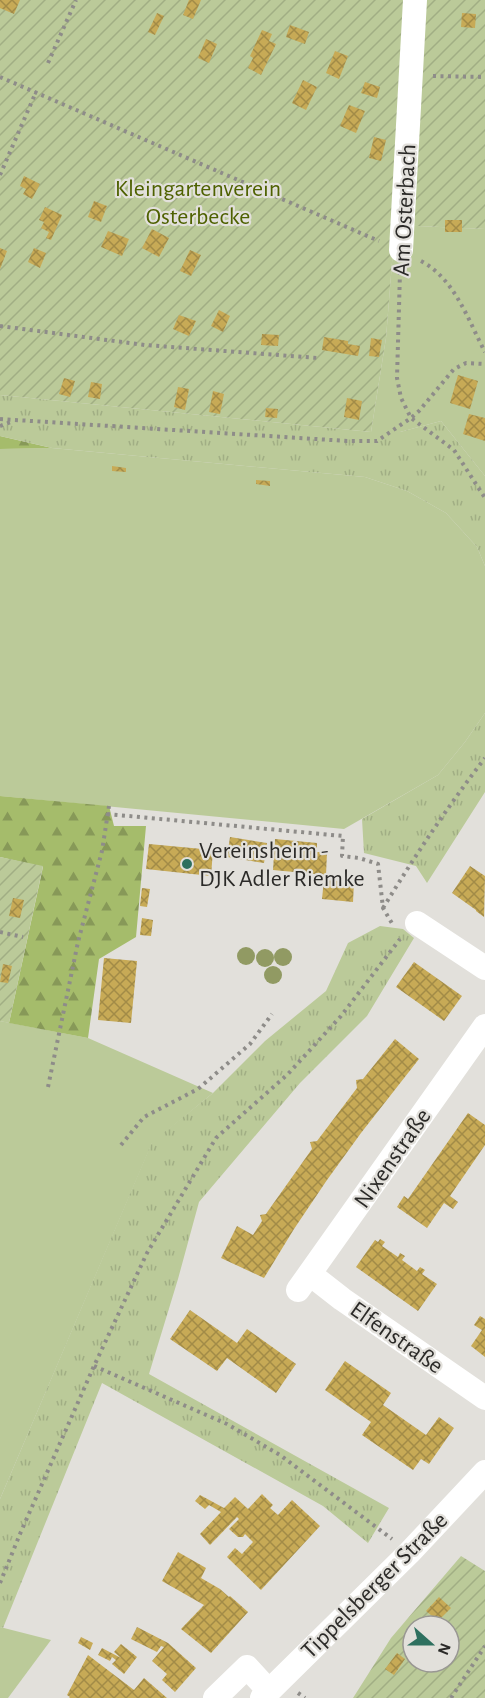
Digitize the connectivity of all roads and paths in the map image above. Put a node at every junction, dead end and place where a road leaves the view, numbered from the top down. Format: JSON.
{"nodes":[{"id":1,"x":76,"y":0,"type":"edge"},
{"id":2,"x":415,"y":0,"type":"edge"},
{"id":3,"x":48,"y":63,"type":"dead end"},
{"id":4,"x":412,"y":76,"type":"junction"},
{"id":5,"x":0,"y":77,"type":"edge"},
{"id":6,"x":485,"y":77,"type":"edge"},
{"id":7,"x":36,"y":92,"type":"junction"},
{"id":8,"x":0,"y":175,"type":"edge"},
{"id":9,"x":401,"y":250,"type":"junction"},
{"id":10,"x":0,"y":326,"type":"edge"},
{"id":11,"x":485,"y":352,"type":"edge"},
{"id":12,"x":318,"y":358,"type":"dead end"},
{"id":13,"x":485,"y":364,"type":"edge"},
{"id":14,"x":411,"y":418,"type":"junction"},
{"id":15,"x":0,"y":419,"type":"edge"},
{"id":16,"x":18,"y":420,"type":"junction"},
{"id":17,"x":0,"y":426,"type":"edge"},
{"id":18,"x":485,"y":498,"type":"edge"},
{"id":19,"x":485,"y":758,"type":"edge"},
{"id":20,"x":109,"y":806,"type":"dead end"},
{"id":21,"x":108,"y":814,"type":"junction"},
{"id":22,"x":383,"y":908,"type":"junction"},
{"id":23,"x":404,"y":930,"type":"junction"},
{"id":24,"x":0,"y":932,"type":"edge"},
{"id":25,"x":23,"y":937,"type":"dead end"},
{"id":26,"x":485,"y":968,"type":"edge"},
{"id":27,"x":272,"y":1014,"type":"dead end"},
{"id":28,"x":485,"y":1026,"type":"edge"},
{"id":29,"x":48,"y":1087,"type":"dead end"},
{"id":30,"x":121,"y":1145,"type":"dead end"},
{"id":31,"x":304,"y":1282,"type":"joint"},
{"id":32,"x":94,"y":1366,"type":"junction"},
{"id":33,"x":485,"y":1398,"type":"edge"},
{"id":34,"x":485,"y":1472,"type":"edge"},
{"id":35,"x":409,"y":1553,"type":"junction"},
{"id":36,"x":0,"y":1583,"type":"edge"},
{"id":37,"x":485,"y":1646,"type":"edge"},
{"id":38,"x":266,"y":1694,"type":"edge"},
{"id":39,"x":215,"y":1698,"type":"edge"},
{"id":40,"x":451,"y":1698,"type":"edge"}],
"edges":[{"from":1,"to":3,"type":"path"},
{"from":2,"to":4,"type":"street","name":"Am Osterbach"},
{"from":4,"to":6,"type":"path"},
{"from":4,"to":9,"type":"street","name":"Am Osterbach"},
{"from":5,"to":7,"type":"path"},
{"from":7,"to":8,"type":"path"},
{"from":7,"to":9,"type":"path"},
{"from":9,"to":11,"type":"path"},
{"from":9,"to":14,"type":"path","name":"Am Osterbach"},
{"from":10,"to":12,"type":"path"},
{"from":13,"to":14,"type":"path"},
{"from":14,"to":16,"type":"path"},
{"from":14,"to":18,"type":"path"},
{"from":15,"to":16,"type":"path"},
{"from":16,"to":17,"type":"path"},
{"from":19,"to":22,"type":"path"},
{"from":20,"to":21,"type":"path"},
{"from":21,"to":22,"type":"path"},
{"from":21,"to":29,"type":"path"},
{"from":22,"to":23,"type":"path"},
{"from":23,"to":26,"type":"street"},
{"from":23,"to":32,"type":"path"},
{"from":24,"to":25,"type":"path"},
{"from":27,"to":30,"type":"path"},
{"from":28,"to":31,"type":"street","name":"Nixenstraße"},
{"from":31,"to":33,"type":"street","name":"Elfenstraße"},
{"from":32,"to":35,"type":"path"},
{"from":32,"to":36,"type":"path"},
{"from":34,"to":35,"type":"street","name":"Tippelsberger Straße"},
{"from":35,"to":38,"type":"street","name":"Tippelsberger Straße"},
{"from":37,"to":40,"type":"path"},
{"from":38,"to":39,"type":"street"}]}
